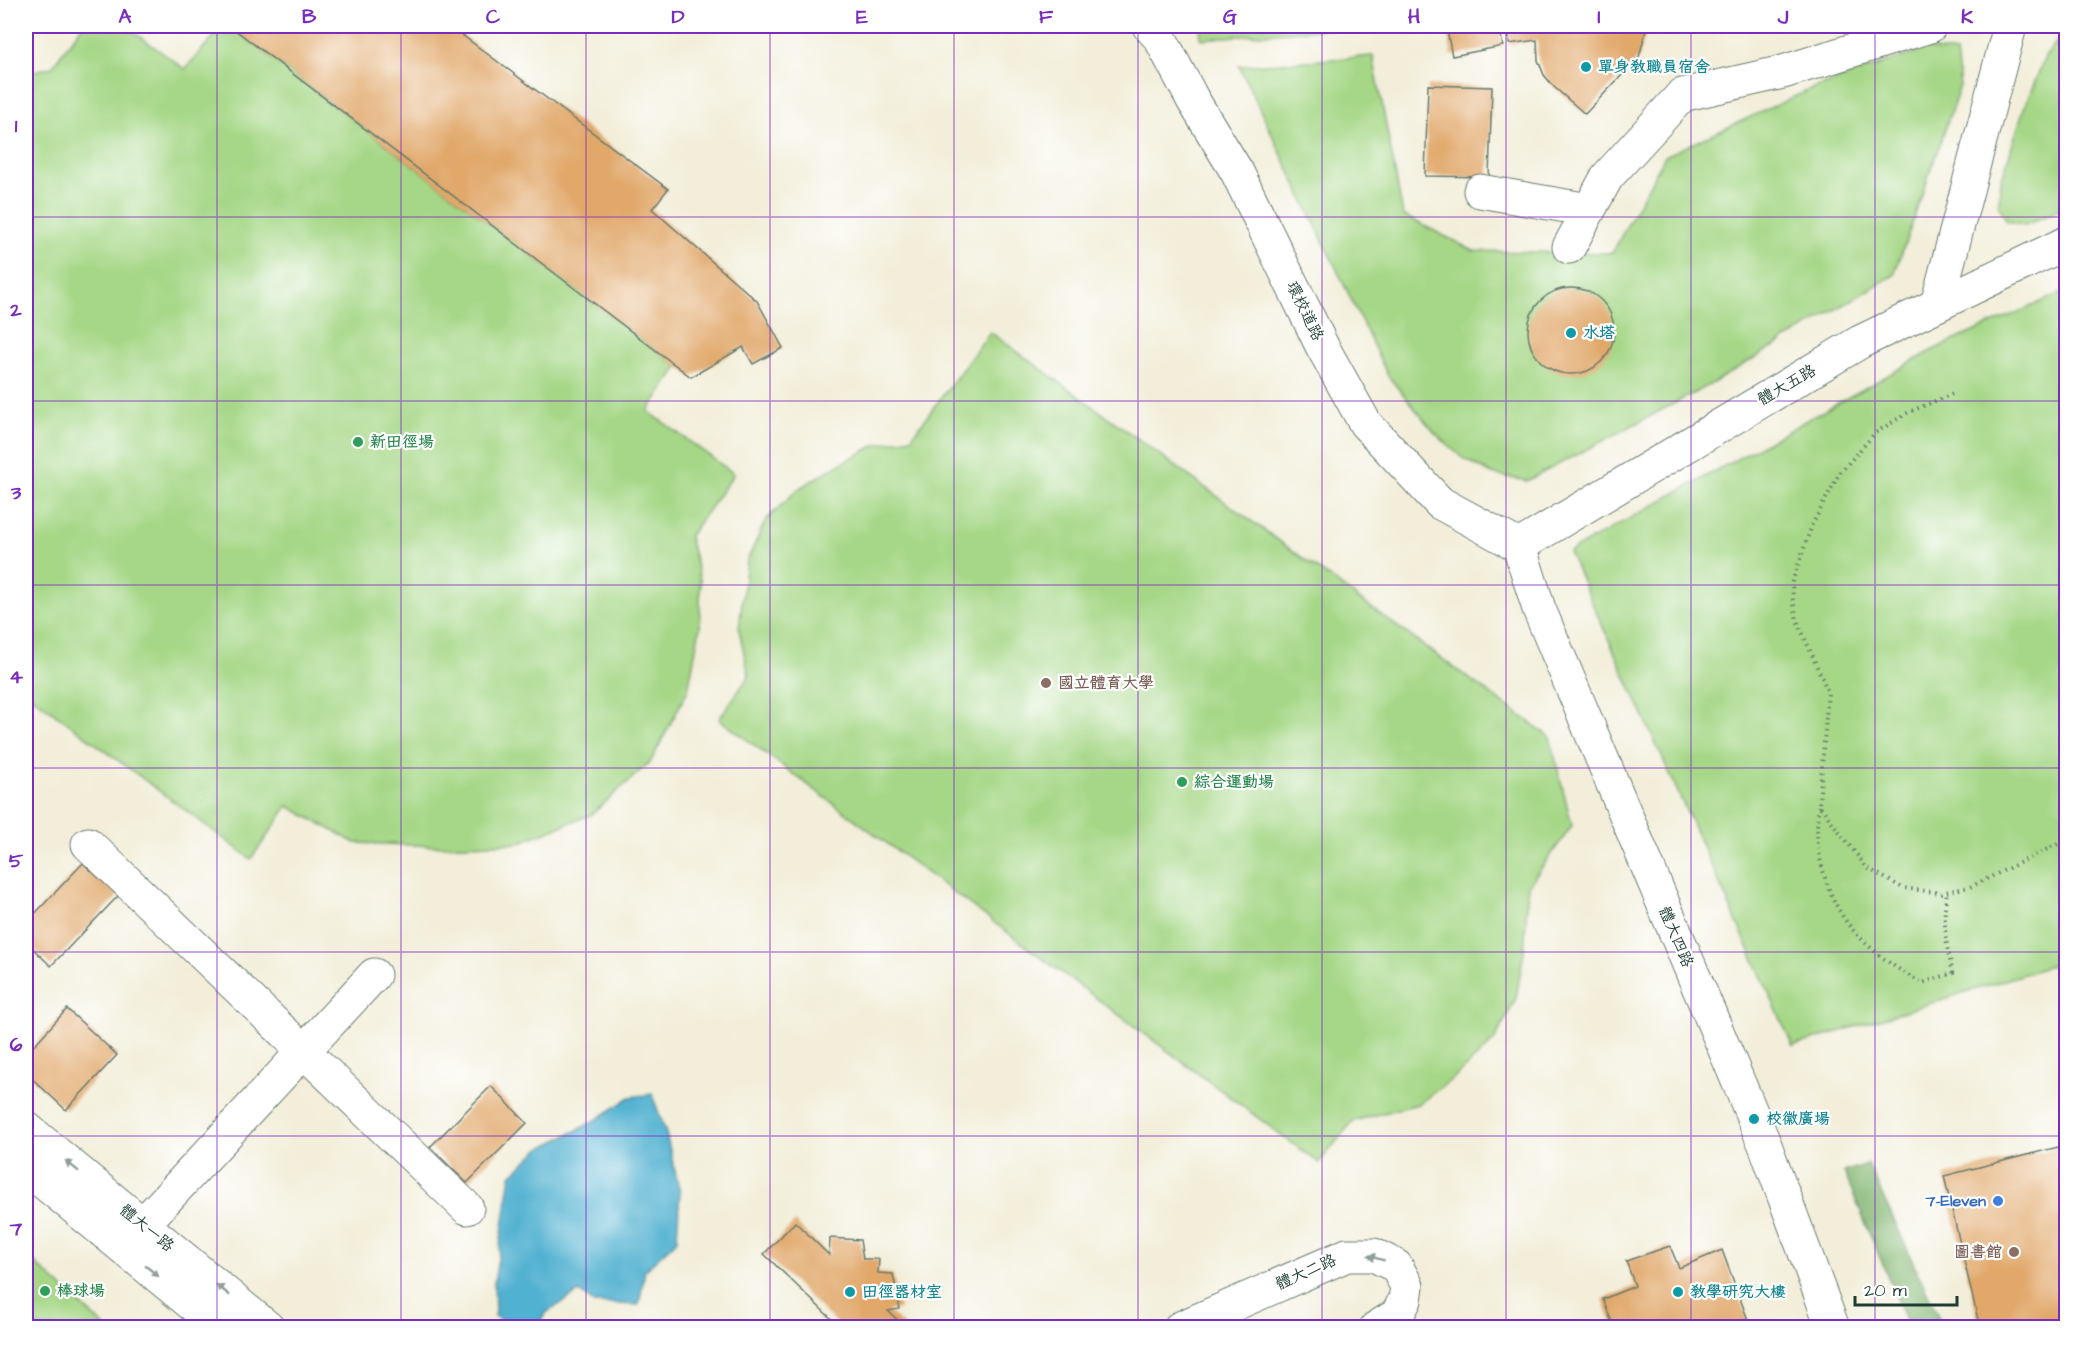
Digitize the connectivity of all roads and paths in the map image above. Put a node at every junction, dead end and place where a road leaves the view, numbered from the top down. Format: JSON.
{"nodes":[{"id":1,"x":1658,"y":26,"type":"edge"},
{"id":2,"x":1930,"y":26,"type":"edge"},
{"id":3,"x":2010,"y":26,"type":"edge"},
{"id":4,"x":1156,"y":30,"type":"edge"},
{"id":5,"x":1646,"y":31,"type":"dead end"},
{"id":6,"x":1480,"y":191,"type":"dead end"},
{"id":7,"x":1589,"y":210,"type":"junction"},
{"id":8,"x":2067,"y":243,"type":"edge"},
{"id":9,"x":1569,"y":247,"type":"dead end"},
{"id":10,"x":1937,"y":305,"type":"junction"},
{"id":11,"x":1952,"y":394,"type":"dead end"},
{"id":12,"x":1519,"y":546,"type":"junction"},
{"id":13,"x":1819,"y":805,"type":"junction"},
{"id":14,"x":2067,"y":840,"type":"edge"},
{"id":15,"x":88,"y":844,"type":"dead end"},
{"id":16,"x":1947,"y":891,"type":"junction"},
{"id":17,"x":374,"y":975,"type":"dead end"},
{"id":18,"x":303,"y":1051,"type":"junction"},
{"id":19,"x":26,"y":1128,"type":"edge"},
{"id":20,"x":26,"y":1168,"type":"edge"},
{"id":21,"x":466,"y":1209,"type":"dead end"},
{"id":22,"x":132,"y":1236,"type":"junction"},
{"id":23,"x":221,"y":1328,"type":"edge"},
{"id":24,"x":268,"y":1328,"type":"edge"},
{"id":25,"x":1180,"y":1328,"type":"edge"},
{"id":26,"x":1376,"y":1328,"type":"edge"},
{"id":27,"x":1833,"y":1328,"type":"edge"}],
"edges":[{"from":1,"to":5,"type":"path"},
{"from":2,"to":7,"type":"street"},
{"from":3,"to":10,"type":"street"},
{"from":4,"to":12,"type":"street","name":"環校道路"},
{"from":6,"to":7,"type":"street"},
{"from":7,"to":9,"type":"street"},
{"from":8,"to":10,"type":"street","name":"體大五路"},
{"from":10,"to":12,"type":"street","name":"體大五路"},
{"from":11,"to":13,"type":"path"},
{"from":12,"to":27,"type":"street","name":"體大四路"},
{"from":13,"to":16,"type":"path"},
{"from":13,"to":16,"type":"path"},
{"from":14,"to":16,"type":"path"},
{"from":15,"to":18,"type":"street"},
{"from":17,"to":18,"type":"street"},
{"from":18,"to":21,"type":"street"},
{"from":18,"to":22,"type":"street"},
{"from":22,"to":19,"type":"street","name":"體大一路","one_way":true},
{"from":20,"to":22,"type":"street","name":"體大一路"},
{"from":22,"to":23,"type":"street","name":"體大一路","one_way":true},
{"from":24,"to":22,"type":"street","name":"體大一路","one_way":true},
{"from":26,"to":25,"type":"street","name":"體大二路","one_way":true}]}
